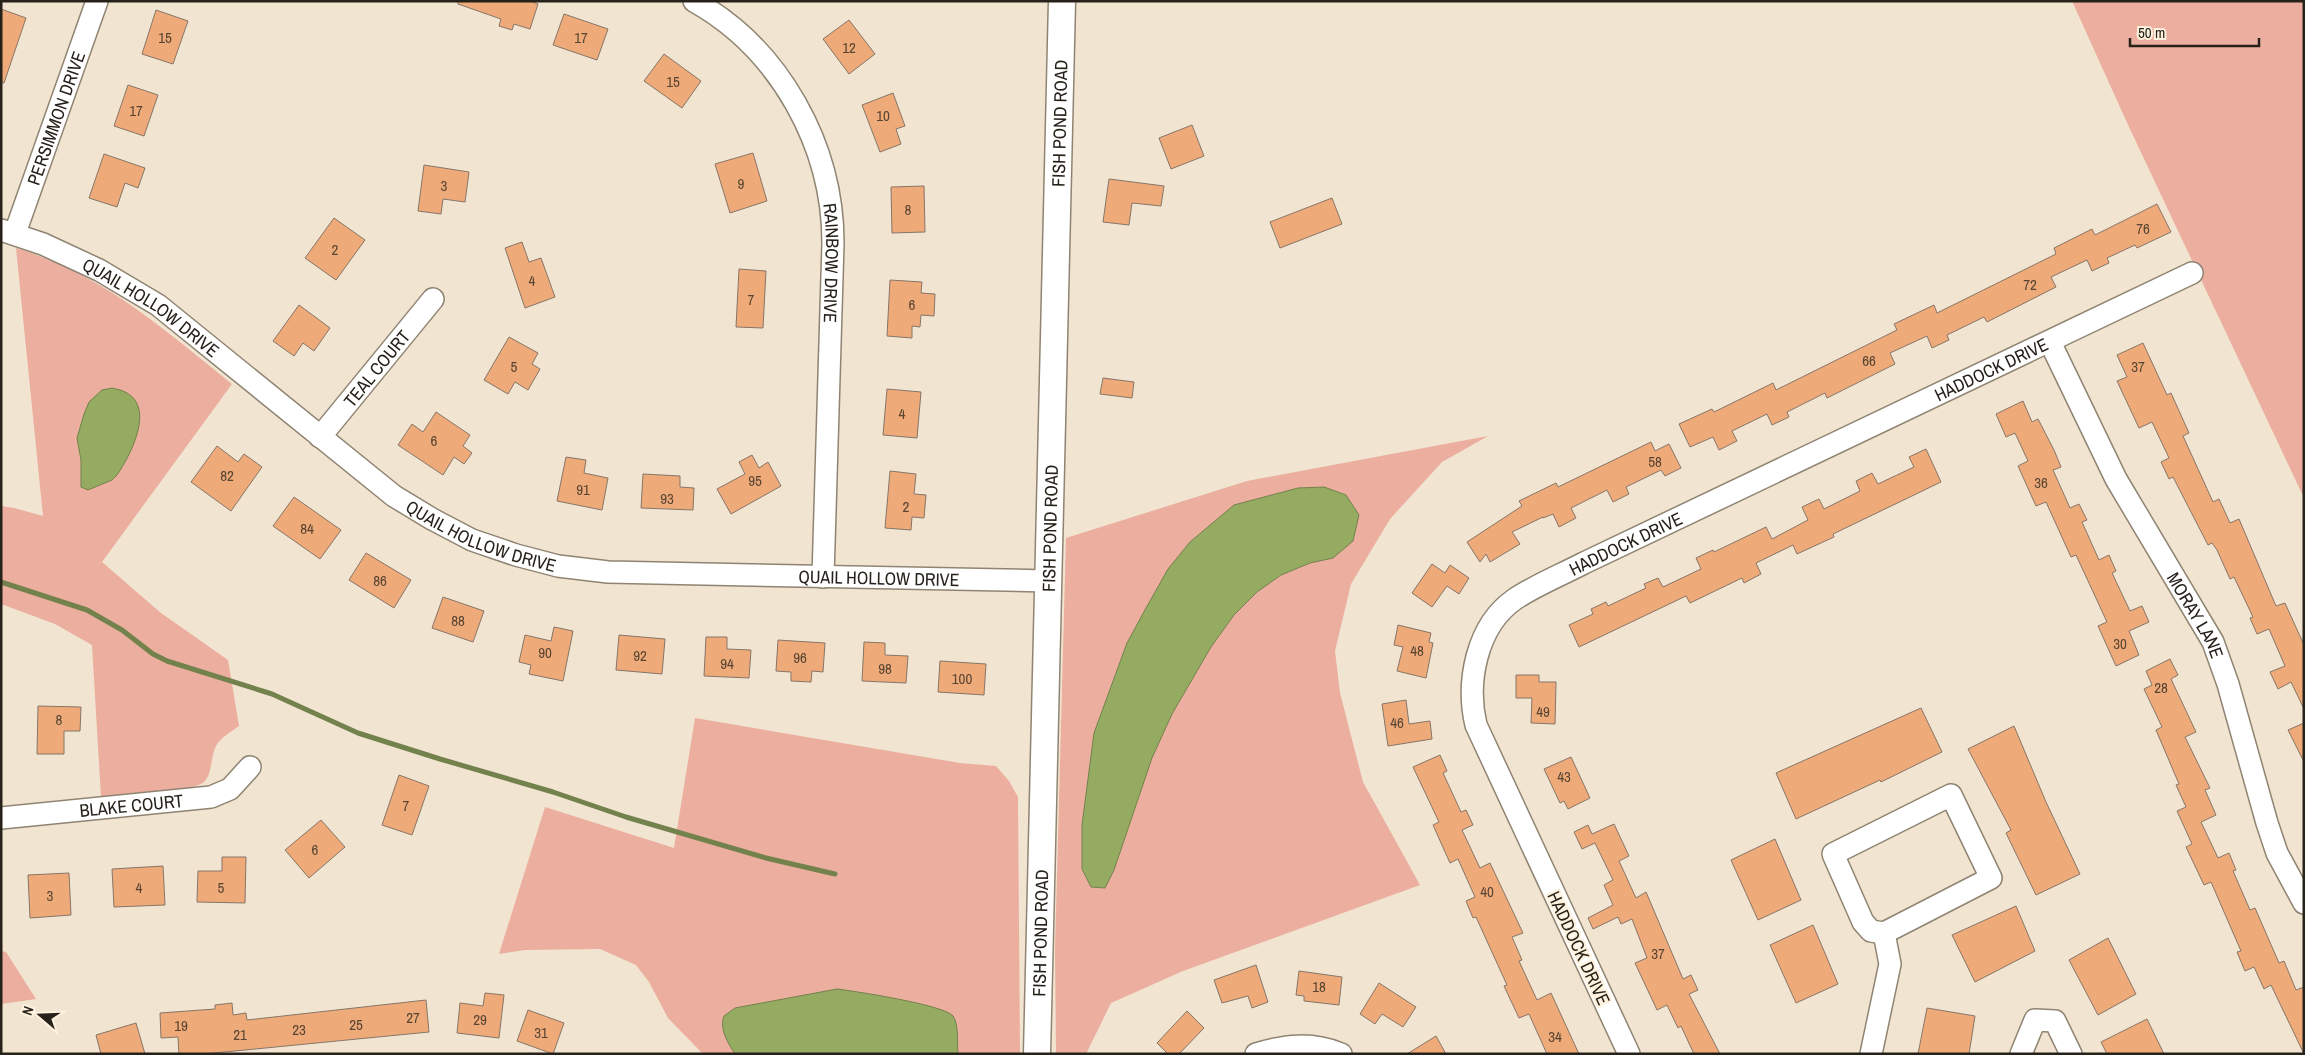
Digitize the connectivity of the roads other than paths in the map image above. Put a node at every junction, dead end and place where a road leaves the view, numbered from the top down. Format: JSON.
{"nodes":[{"id":1,"x":97,"y":1,"type":"edge"},
{"id":2,"x":694,"y":1,"type":"edge"},
{"id":3,"x":1062,"y":1,"type":"edge"},
{"id":4,"x":8,"y":231,"type":"edge"},
{"id":5,"x":2192,"y":273,"type":"dead end"},
{"id":6,"x":433,"y":299,"type":"dead end"},
{"id":7,"x":2050,"y":342,"type":"junction"},
{"id":8,"x":320,"y":437,"type":"junction"},
{"id":9,"x":823,"y":577,"type":"junction"},
{"id":10,"x":1049,"y":581,"type":"junction"},
{"id":11,"x":250,"y":767,"type":"dead end"},
{"id":12,"x":1,"y":818,"type":"edge"},
{"id":13,"x":2304,"y":903,"type":"edge"},
{"id":14,"x":1884,"y":933,"type":"junction"},
{"id":15,"x":1037,"y":1054,"type":"edge"},
{"id":16,"x":1256,"y":1054,"type":"edge"},
{"id":17,"x":1340,"y":1054,"type":"edge"},
{"id":18,"x":1629,"y":1054,"type":"edge"},
{"id":19,"x":1871,"y":1054,"type":"edge"},
{"id":20,"x":2021,"y":1054,"type":"edge"},
{"id":21,"x":2070,"y":1054,"type":"edge"}],
"edges":[{"from":1,"to":4,"type":"street","name":"PERSIMMON DRIVE"},
{"from":2,"to":9,"type":"street","name":"RAINBOW DRIVE"},
{"from":3,"to":10,"type":"street","name":"FISH POND ROAD"},
{"from":4,"to":8,"type":"street","name":"QUAIL HOLLOW DRIVE"},
{"from":5,"to":7,"type":"street","name":"HADDOCK DRIVE"},
{"from":6,"to":8,"type":"street","name":"TEAL COURT"},
{"from":7,"to":13,"type":"street","name":"MORAY LANE"},
{"from":7,"to":18,"type":"street","name":"HADDOCK DRIVE"},
{"from":8,"to":9,"type":"street","name":"QUAIL HOLLOW DRIVE"},
{"from":9,"to":10,"type":"street","name":"QUAIL HOLLOW DRIVE"},
{"from":10,"to":15,"type":"street","name":"FISH POND ROAD"},
{"from":11,"to":12,"type":"street","name":"BLAKE COURT"},
{"from":14,"to":14,"type":"street"},
{"from":14,"to":19,"type":"street"},
{"from":16,"to":17,"type":"street"},
{"from":20,"to":21,"type":"street"}]}
